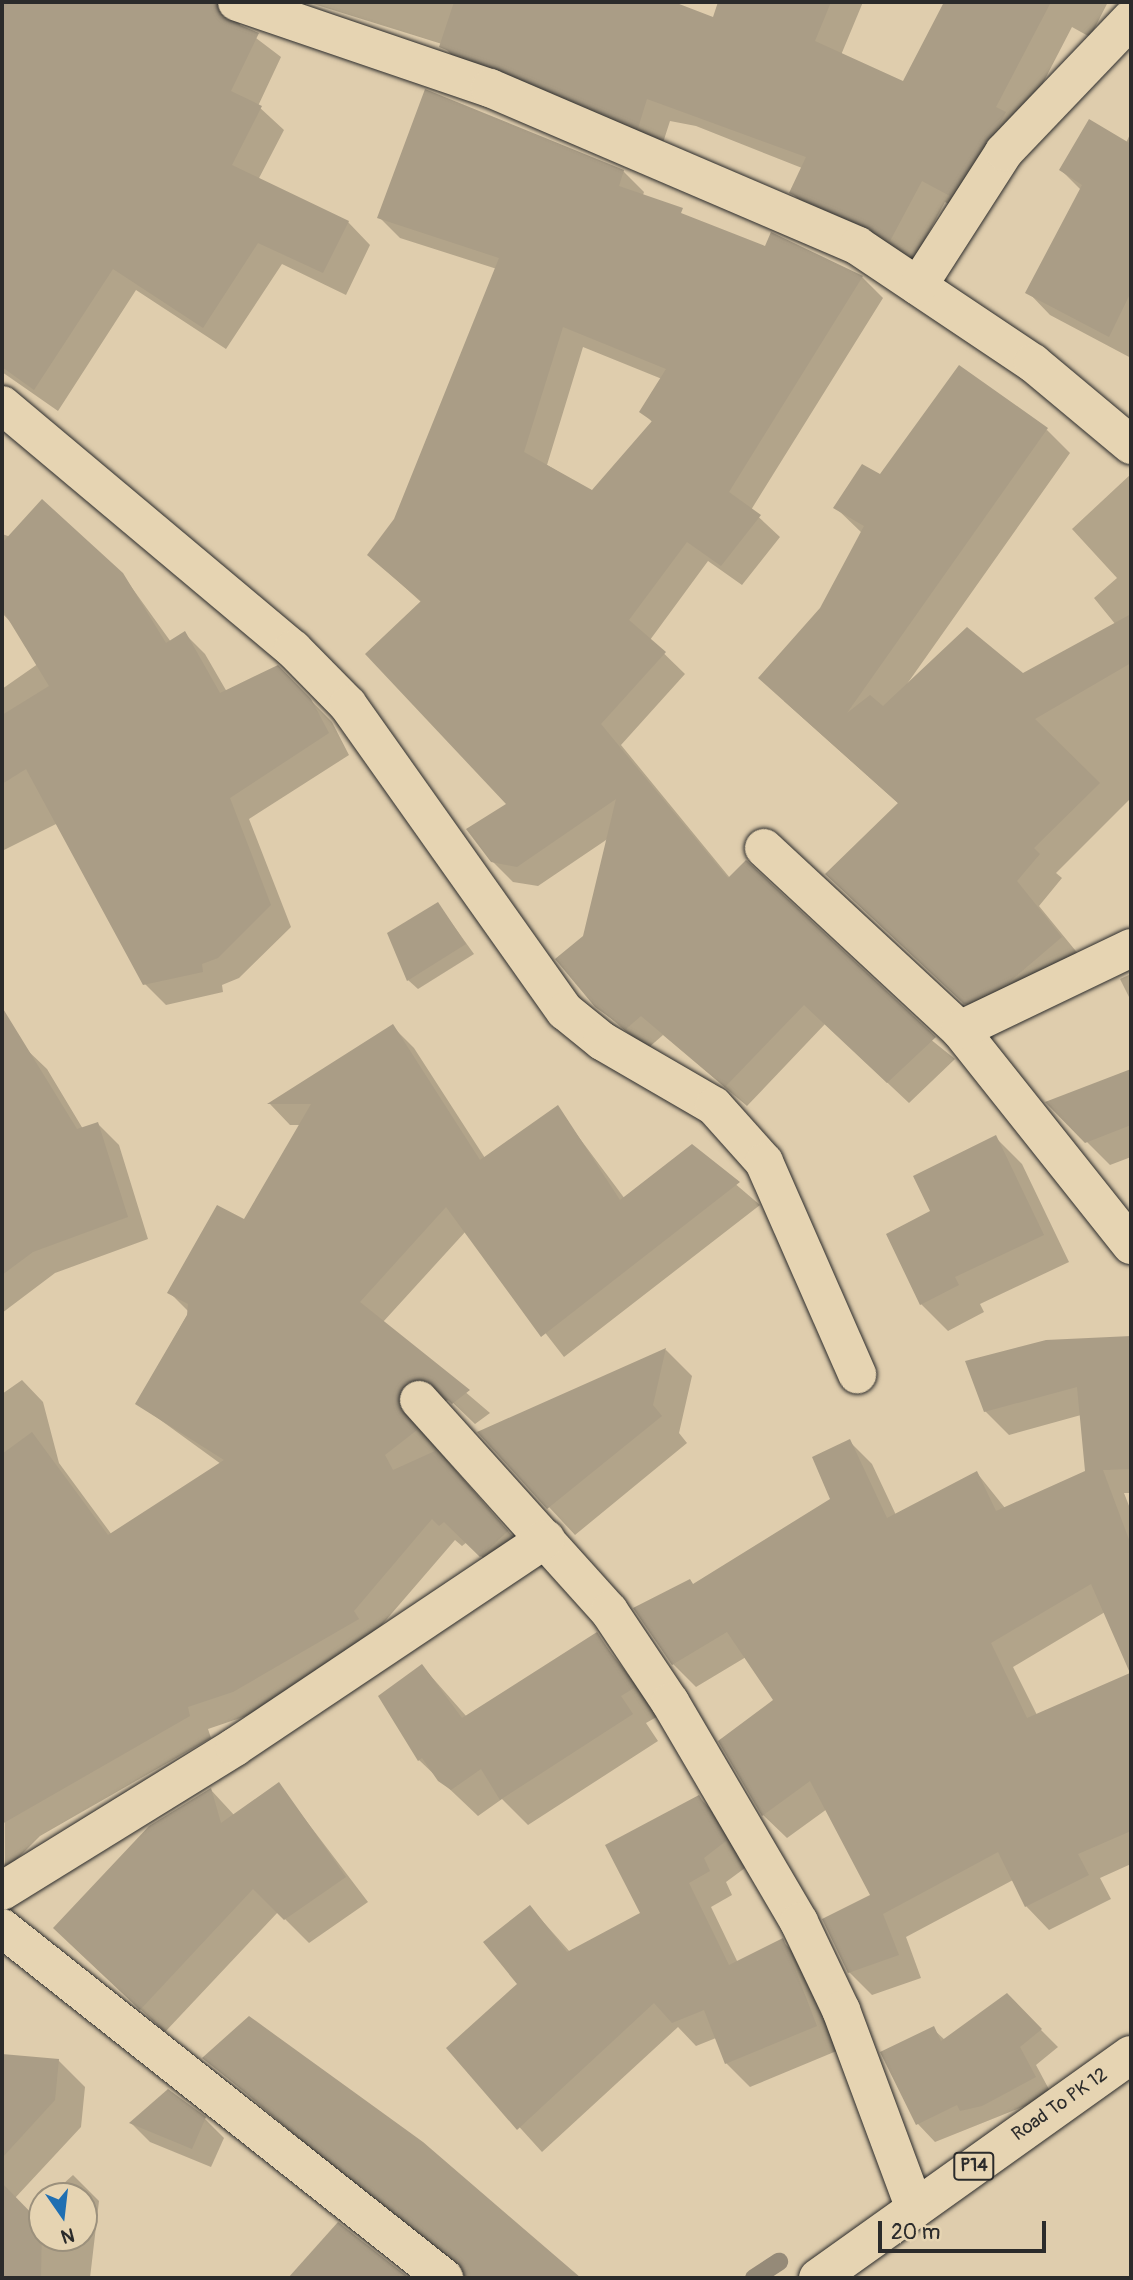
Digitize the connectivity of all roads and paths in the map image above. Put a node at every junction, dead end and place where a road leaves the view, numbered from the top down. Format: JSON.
{"nodes":[{"id":1,"x":237,"y":2,"type":"edge"},
{"id":2,"x":1131,"y":19,"type":"edge"},
{"id":3,"x":918,"y":286,"type":"junction"},
{"id":4,"x":2,"y":405,"type":"edge"},
{"id":5,"x":1131,"y":445,"type":"edge"},
{"id":6,"x":764,"y":848,"type":"dead end"},
{"id":7,"x":1131,"y":948,"type":"edge"},
{"id":8,"x":960,"y":1030,"type":"junction"},
{"id":9,"x":1131,"y":1245,"type":"edge"},
{"id":10,"x":857,"y":1374,"type":"dead end"},
{"id":11,"x":419,"y":1400,"type":"dead end"},
{"id":12,"x":546,"y":1539,"type":"junction"},
{"id":13,"x":2,"y":1891,"type":"edge"},
{"id":14,"x":4,"y":1932,"type":"edge"},
{"id":15,"x":1131,"y":2055,"type":"edge"},
{"id":16,"x":915,"y":2208,"type":"junction"},
{"id":17,"x":444,"y":2278,"type":"edge"},
{"id":18,"x":818,"y":2278,"type":"edge"}],
"edges":[{"from":1,"to":3,"type":"street"},
{"from":2,"to":3,"type":"street"},
{"from":3,"to":5,"type":"street"},
{"from":4,"to":10,"type":"street"},
{"from":6,"to":8,"type":"street"},
{"from":7,"to":8,"type":"street"},
{"from":8,"to":9,"type":"street"},
{"from":11,"to":12,"type":"street"},
{"from":12,"to":13,"type":"street"},
{"from":12,"to":16,"type":"street"},
{"from":14,"to":17,"type":"street"},
{"from":15,"to":16,"type":"street","name":"Road To PK 12","number":"P14"},
{"from":16,"to":18,"type":"street","name":"Road To PK 12","number":"P14"}]}
